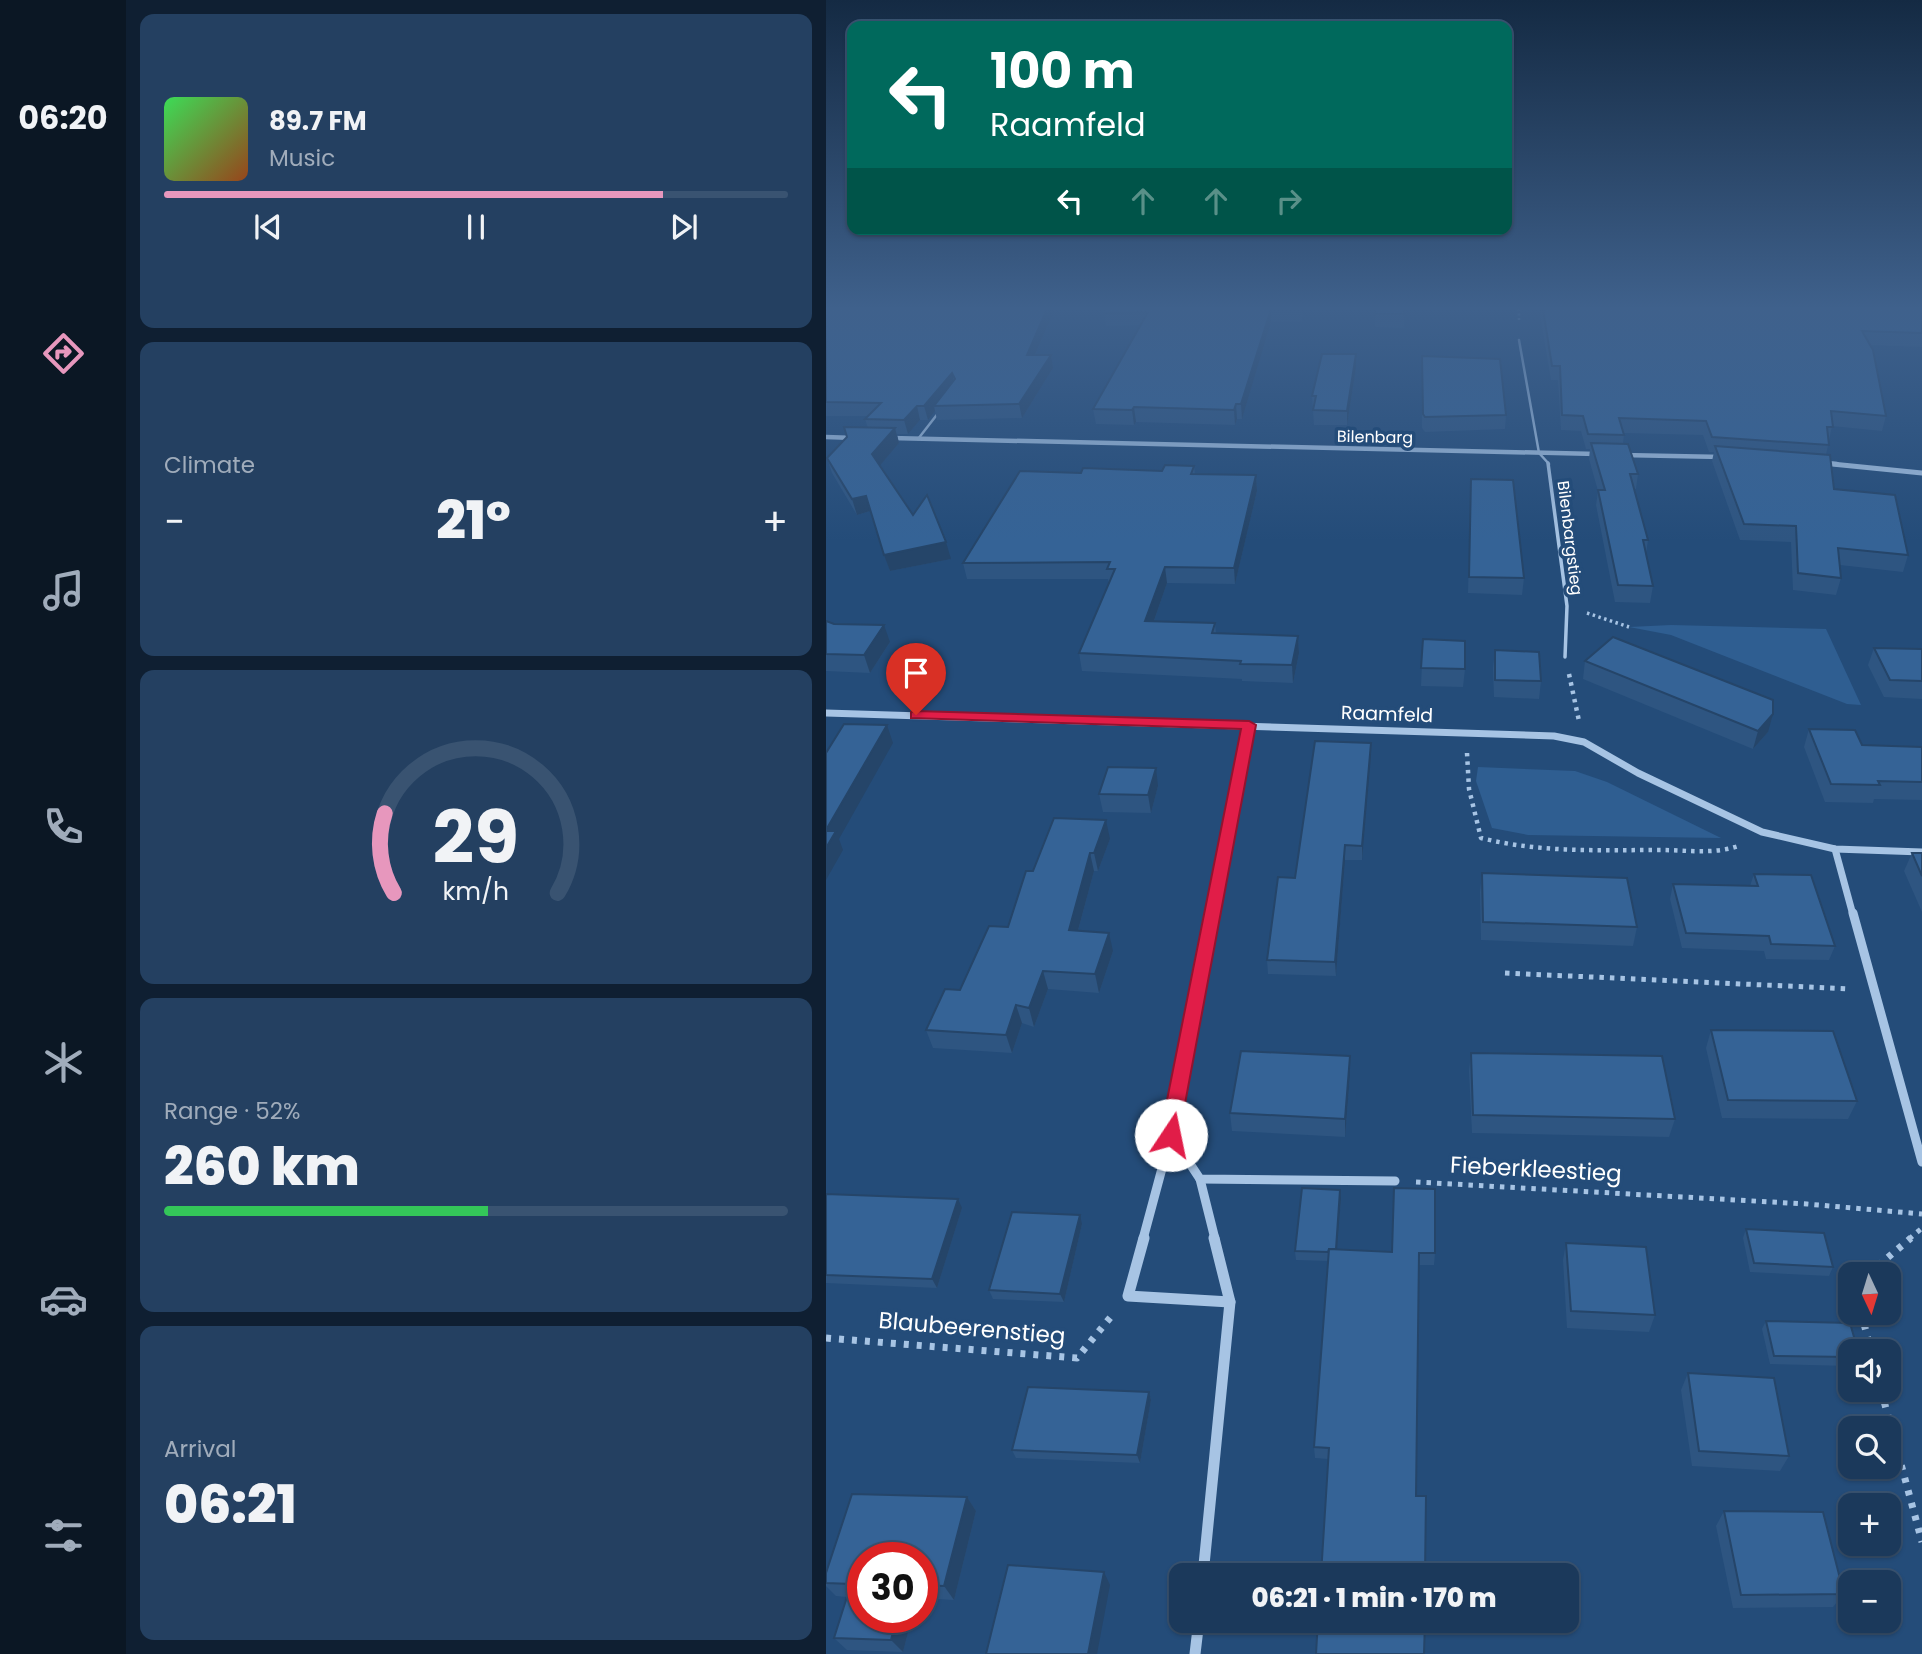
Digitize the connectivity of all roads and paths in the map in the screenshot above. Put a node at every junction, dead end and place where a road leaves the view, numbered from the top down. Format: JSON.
{"nodes":[{"id":1,"x":1527,"y":386,"type":"edge"},
{"id":2,"x":940,"y":409,"type":"edge"},
{"id":3,"x":826,"y":437,"type":"edge"},
{"id":4,"x":864,"y":438,"type":"edge"},
{"id":5,"x":878,"y":438,"type":"edge"},
{"id":6,"x":918,"y":439,"type":"junction"},
{"id":7,"x":1539,"y":453,"type":"junction"},
{"id":8,"x":1607,"y":454,"type":"edge"},
{"id":9,"x":1621,"y":455,"type":"edge"},
{"id":10,"x":1730,"y":457,"type":"edge"},
{"id":11,"x":1810,"y":462,"type":"edge"},
{"id":12,"x":1922,"y":473,"type":"edge"},
{"id":13,"x":1567,"y":606,"type":"junction"},
{"id":14,"x":1629,"y":627,"type":"dead end"},
{"id":15,"x":1565,"y":657,"type":"joint"},
{"id":16,"x":826,"y":713,"type":"edge"},
{"id":17,"x":1249,"y":725,"type":"junction"},
{"id":18,"x":1466,"y":733,"type":"junction"},
{"id":19,"x":1584,"y":742,"type":"junction"},
{"id":20,"x":1762,"y":832,"type":"junction"},
{"id":21,"x":1835,"y":849,"type":"junction"},
{"id":22,"x":1922,"y":852,"type":"edge"},
{"id":23,"x":1505,"y":973,"type":"dead end"},
{"id":24,"x":1873,"y":989,"type":"junction"},
{"id":25,"x":1171,"y":1135,"type":"junction"},
{"id":26,"x":1922,"y":1162,"type":"edge"},
{"id":27,"x":1200,"y":1179,"type":"junction"},
{"id":28,"x":1395,"y":1181,"type":"joint"},
{"id":29,"x":1922,"y":1214,"type":"edge"},
{"id":30,"x":1922,"y":1228,"type":"edge"},
{"id":31,"x":1882,"y":1262,"type":"edge"},
{"id":32,"x":1128,"y":1296,"type":"junction"},
{"id":33,"x":1230,"y":1302,"type":"junction"},
{"id":34,"x":826,"y":1338,"type":"edge"},
{"id":35,"x":1884,"y":1402,"type":"edge"},
{"id":36,"x":1922,"y":1542,"type":"edge"},
{"id":37,"x":1204,"y":1563,"type":"edge"},
{"id":38,"x":1197,"y":1633,"type":"edge"},
{"id":39,"x":1195,"y":1654,"type":"edge"}],
"edges":[{"from":1,"to":7,"type":"lane","name":"Bilenbargstieg"},
{"from":2,"to":6,"type":"lane"},
{"from":3,"to":4,"type":"street"},
{"from":5,"to":6,"type":"street","name":"Bilenbarg"},
{"from":6,"to":7,"type":"street","name":"Bilenbarg"},
{"from":7,"to":8,"type":"street","name":"Bilenbarg"},
{"from":7,"to":13,"type":"lane","name":"Bilenbargstieg"},
{"from":9,"to":10,"type":"street"},
{"from":11,"to":12,"type":"street"},
{"from":13,"to":14,"type":"path"},
{"from":13,"to":15,"type":"lane","name":"Bilenbargstieg"},
{"from":15,"to":19,"type":"path"},
{"from":16,"to":17,"type":"street","name":"Raamfeld"},
{"from":17,"to":18,"type":"street","name":"Raamfeld"},
{"from":17,"to":25,"type":"street"},
{"from":18,"to":19,"type":"street","name":"Raamfeld"},
{"from":18,"to":20,"type":"path"},
{"from":19,"to":20,"type":"street","name":"Raamfeld"},
{"from":20,"to":21,"type":"street","name":"Raamfeld"},
{"from":21,"to":22,"type":"street","name":"Raamfeld"},
{"from":21,"to":24,"type":"street"},
{"from":23,"to":24,"type":"path"},
{"from":24,"to":26,"type":"street"},
{"from":25,"to":27,"type":"street"},
{"from":25,"to":32,"type":"street"},
{"from":27,"to":28,"type":"street"},
{"from":27,"to":33,"type":"street"},
{"from":28,"to":29,"type":"path","name":"Fieberkleestieg"},
{"from":30,"to":31,"type":"path"},
{"from":32,"to":33,"type":"street"},
{"from":32,"to":34,"type":"path","name":"Blaubeerenstieg"},
{"from":33,"to":37,"type":"street"},
{"from":35,"to":36,"type":"path"},
{"from":38,"to":39,"type":"street"}]}
